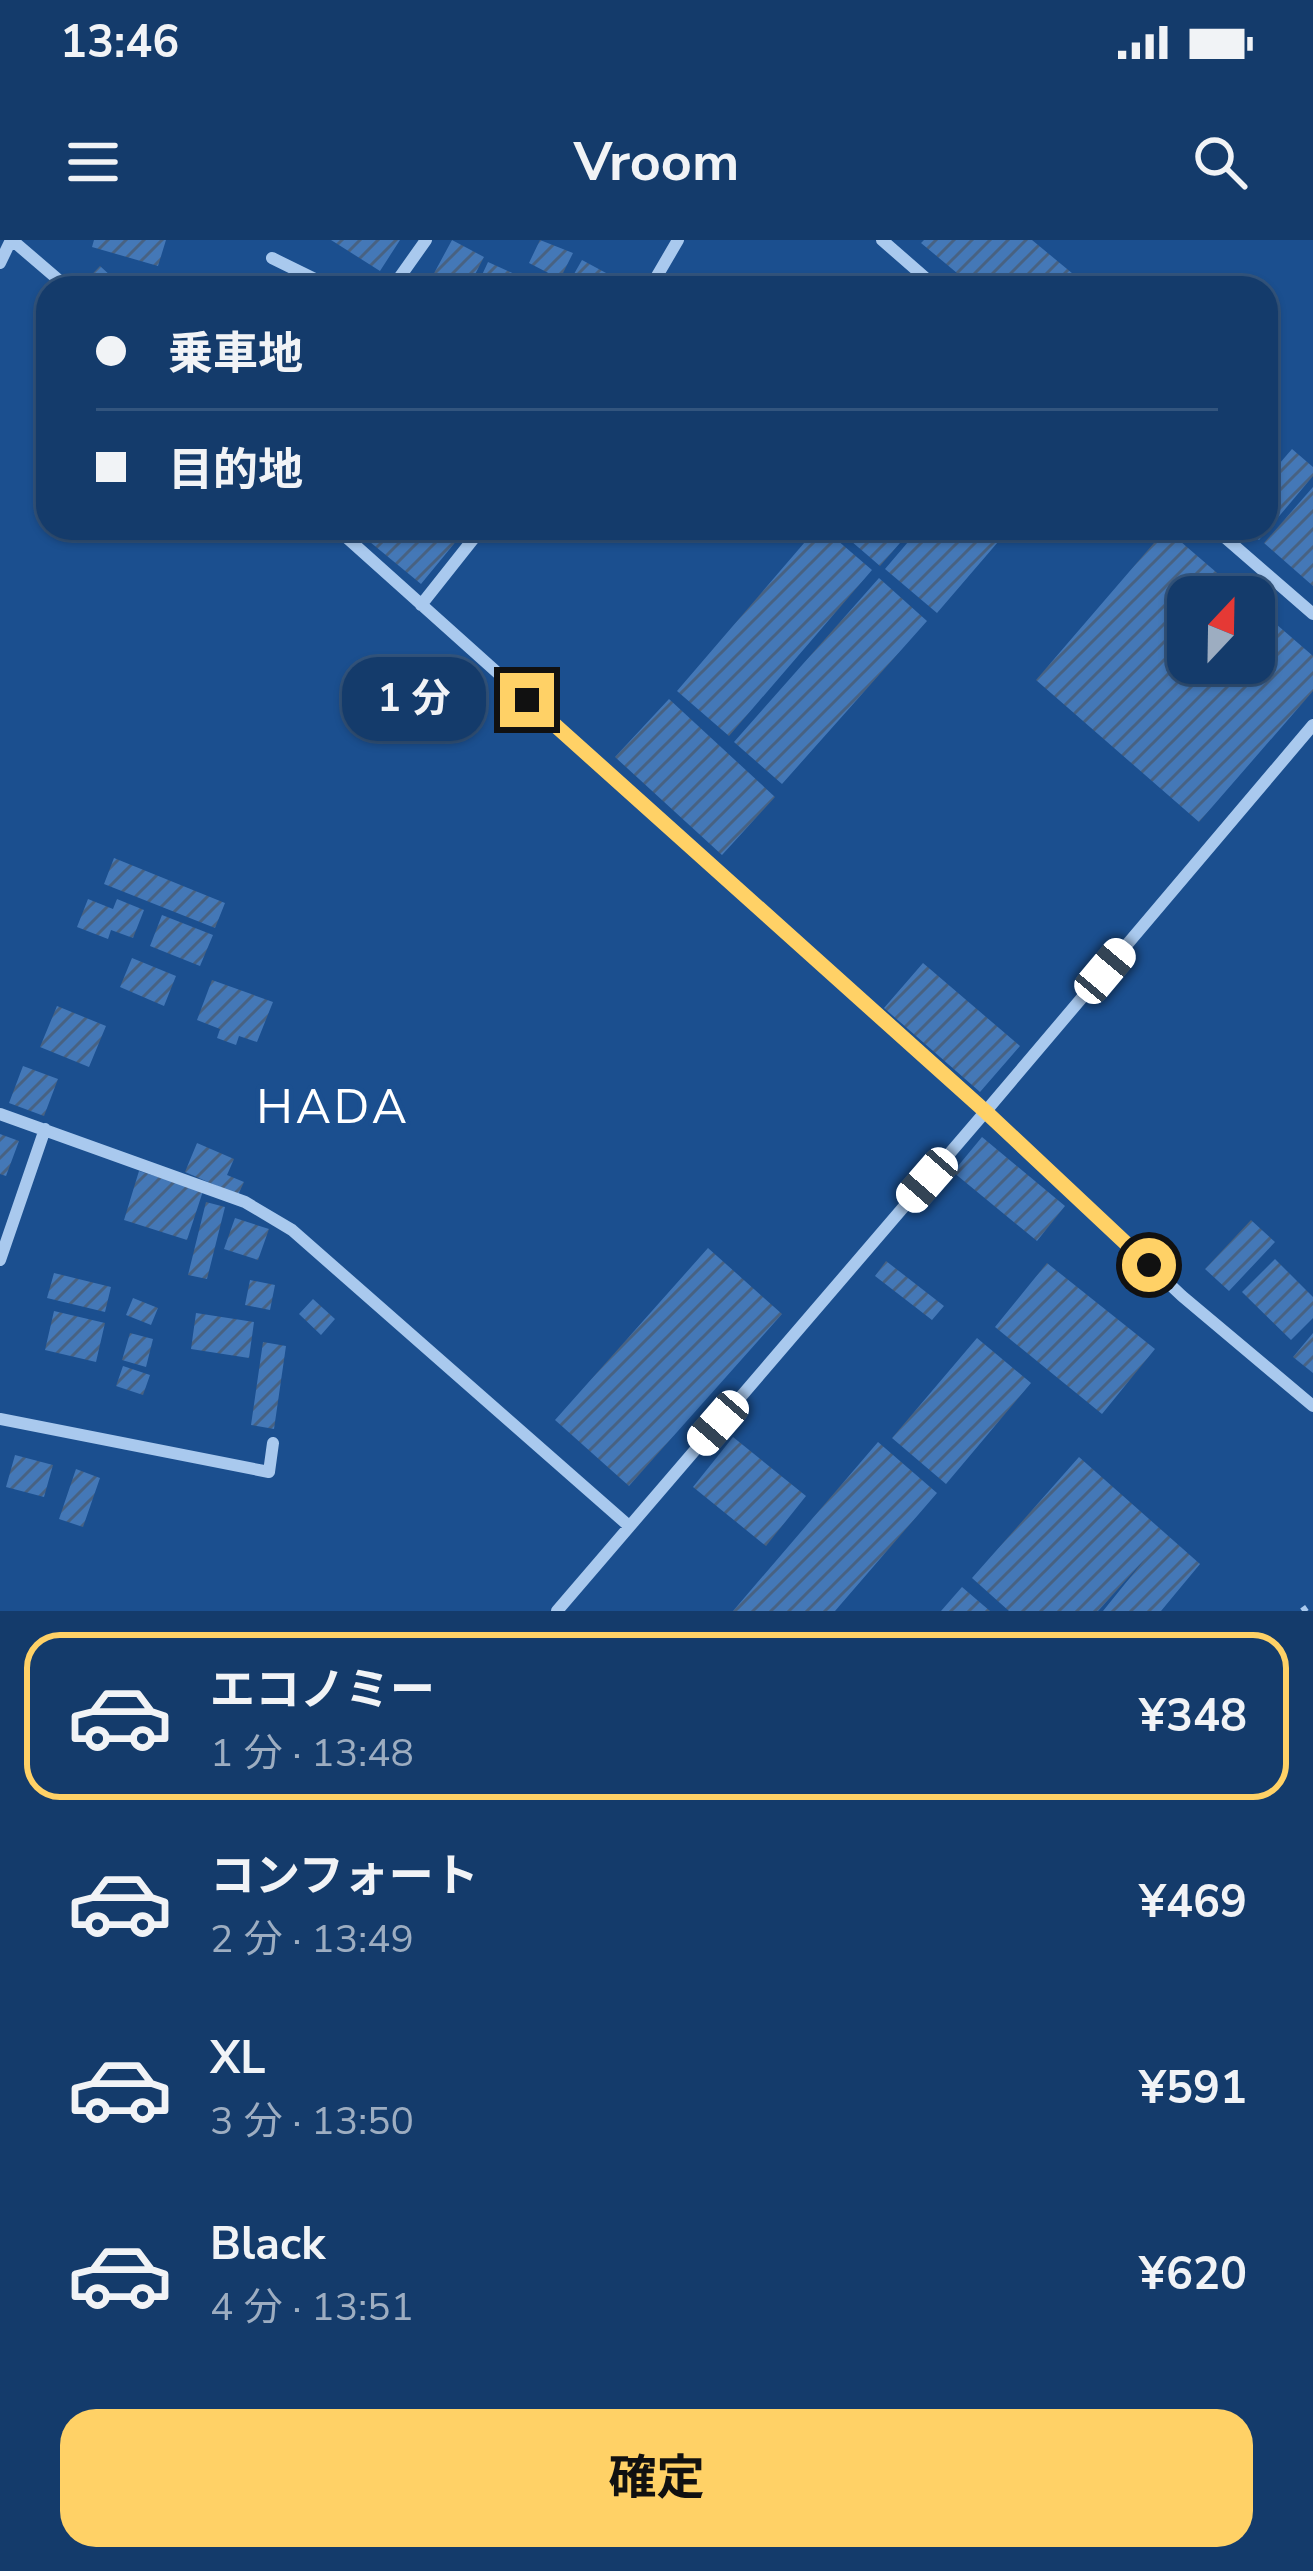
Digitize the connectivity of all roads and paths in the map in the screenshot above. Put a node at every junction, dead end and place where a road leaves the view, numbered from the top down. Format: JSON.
{"nodes":[{"id":1,"x":12,"y":240,"type":"edge"},
{"id":2,"x":426,"y":240,"type":"edge"},
{"id":3,"x":677,"y":240,"type":"edge"},
{"id":4,"x":882,"y":240,"type":"edge"},
{"id":5,"x":272,"y":258,"type":"dead end"},
{"id":6,"x":0,"y":263,"type":"edge"},
{"id":7,"x":54,"y":276,"type":"edge"},
{"id":8,"x":309,"y":276,"type":"edge"},
{"id":9,"x":400,"y":276,"type":"edge"},
{"id":10,"x":657,"y":276,"type":"edge"},
{"id":11,"x":924,"y":276,"type":"edge"},
{"id":12,"x":349,"y":540,"type":"edge"},
{"id":13,"x":472,"y":540,"type":"edge"},
{"id":14,"x":1228,"y":540,"type":"edge"},
{"id":15,"x":421,"y":605,"type":"junction"},
{"id":16,"x":1313,"y":614,"type":"edge"},
{"id":17,"x":1313,"y":725,"type":"edge"},
{"id":18,"x":986,"y":1112,"type":"junction"},
{"id":19,"x":0,"y":1114,"type":"edge"},
{"id":20,"x":45,"y":1129,"type":"junction"},
{"id":21,"x":4,"y":1236,"type":"edge"},
{"id":22,"x":0,"y":1260,"type":"edge"},
{"id":23,"x":1313,"y":1406,"type":"edge"},
{"id":24,"x":0,"y":1419,"type":"edge"},
{"id":25,"x":272,"y":1443,"type":"dead end"},
{"id":26,"x":629,"y":1526,"type":"junction"},
{"id":27,"x":1313,"y":1603,"type":"edge"},
{"id":28,"x":557,"y":1611,"type":"edge"},
{"id":29,"x":1302,"y":1611,"type":"edge"}],
"edges":[{"from":1,"to":6,"type":"street"},
{"from":1,"to":7,"type":"street"},
{"from":2,"to":9,"type":"street"},
{"from":3,"to":10,"type":"street"},
{"from":4,"to":11,"type":"street"},
{"from":5,"to":8,"type":"street"},
{"from":12,"to":15,"type":"street"},
{"from":13,"to":15,"type":"street"},
{"from":14,"to":16,"type":"street"},
{"from":15,"to":18,"type":"street"},
{"from":17,"to":18,"type":"street"},
{"from":18,"to":23,"type":"street"},
{"from":18,"to":26,"type":"street"},
{"from":19,"to":20,"type":"street"},
{"from":20,"to":21,"type":"street"},
{"from":20,"to":26,"type":"street"},
{"from":21,"to":22,"type":"street"},
{"from":24,"to":25,"type":"street"},
{"from":26,"to":28,"type":"street"},
{"from":27,"to":29,"type":"path"}]}
